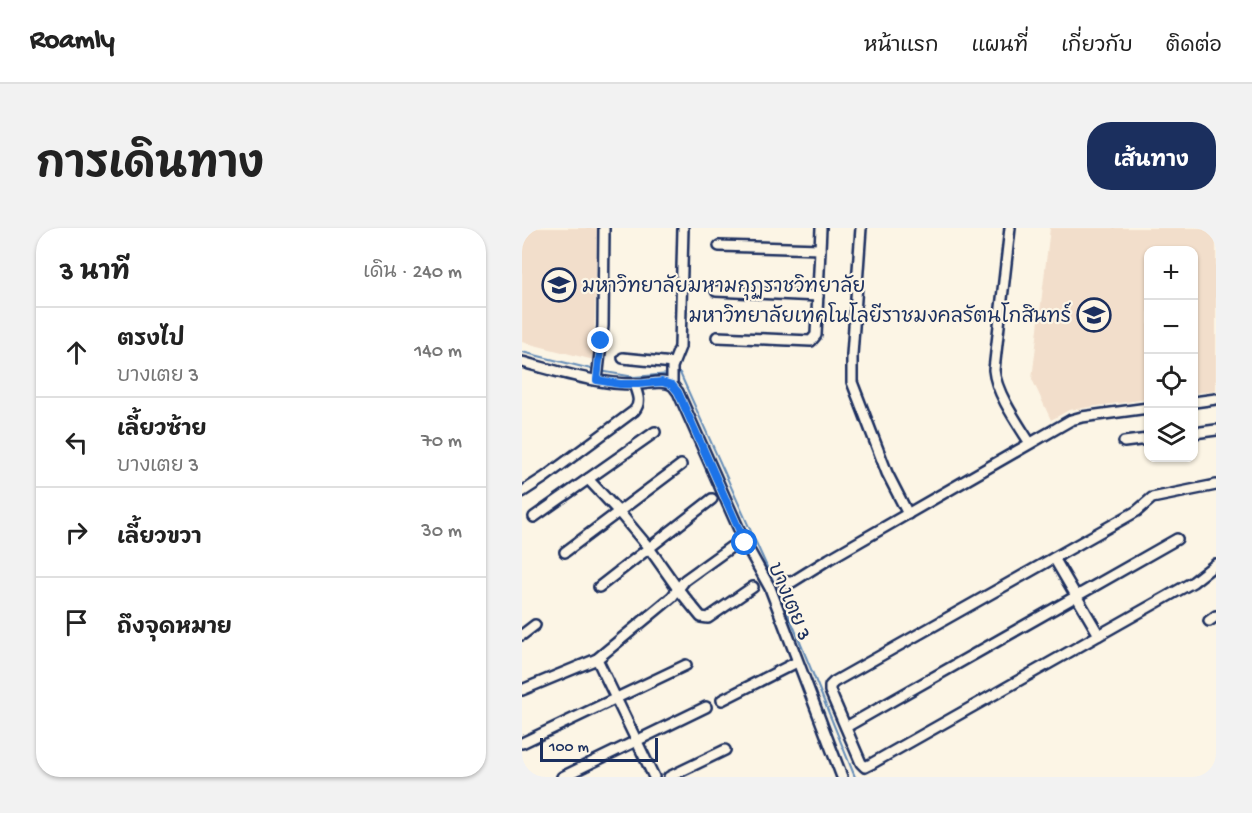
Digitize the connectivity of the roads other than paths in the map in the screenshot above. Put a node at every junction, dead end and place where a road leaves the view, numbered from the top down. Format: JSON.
{"nodes":[{"id":1,"x":604,"y":228,"type":"edge"},
{"id":2,"x":682,"y":228,"type":"edge"},
{"id":3,"x":821,"y":228,"type":"edge"},
{"id":4,"x":861,"y":228,"type":"edge"},
{"id":5,"x":1010,"y":228,"type":"edge"},
{"id":6,"x":718,"y":246,"type":"dead end"},
{"id":7,"x":820,"y":249,"type":"junction"},
{"id":8,"x":717,"y":291,"type":"dead end"},
{"id":9,"x":818,"y":296,"type":"junction"},
{"id":10,"x":717,"y":337,"type":"dead end"},
{"id":11,"x":623,"y":358,"type":"dead end"},
{"id":12,"x":522,"y":362,"type":"edge"},
{"id":13,"x":673,"y":365,"type":"junction"},
{"id":14,"x":598,"y":377,"type":"junction"},
{"id":15,"x":672,"y":381,"type":"junction"},
{"id":16,"x":634,"y":384,"type":"junction"},
{"id":17,"x":1216,"y":399,"type":"edge"},
{"id":18,"x":1198,"y":401,"type":"edge"},
{"id":19,"x":1144,"y":409,"type":"edge"},
{"id":20,"x":1216,"y":430,"type":"edge"},
{"id":21,"x":655,"y":432,"type":"dead end"},
{"id":22,"x":1198,"y":432,"type":"edge"},
{"id":23,"x":1144,"y":440,"type":"edge"},
{"id":24,"x":1124,"y":442,"type":"dead end"},
{"id":25,"x":1030,"y":443,"type":"junction"},
{"id":26,"x":681,"y":465,"type":"dead end"},
{"id":27,"x":588,"y":479,"type":"junction"},
{"id":28,"x":1216,"y":485,"type":"edge"},
{"id":29,"x":522,"y":492,"type":"edge"},
{"id":30,"x":712,"y":499,"type":"dead end"},
{"id":31,"x":618,"y":512,"type":"junction"},
{"id":32,"x":908,"y":514,"type":"junction"},
{"id":33,"x":534,"y":517,"type":"dead end"},
{"id":34,"x":1177,"y":539,"type":"dead end"},
{"id":35,"x":731,"y":547,"type":"dead end"},
{"id":36,"x":649,"y":548,"type":"junction"},
{"id":37,"x":565,"y":552,"type":"dead end"},
{"id":38,"x":1054,"y":558,"type":"junction"},
{"id":39,"x":1216,"y":564,"type":"edge"},
{"id":40,"x":783,"y":582,"type":"dead end"},
{"id":41,"x":599,"y":587,"type":"dead end"},
{"id":42,"x":753,"y":587,"type":"dead end"},
{"id":43,"x":678,"y":589,"type":"junction"},
{"id":44,"x":1077,"y":596,"type":"junction"},
{"id":45,"x":535,"y":625,"type":"dead end"},
{"id":46,"x":522,"y":635,"type":"edge"},
{"id":47,"x":1100,"y":635,"type":"junction"},
{"id":48,"x":597,"y":659,"type":"junction"},
{"id":49,"x":797,"y":662,"type":"junction"},
{"id":50,"x":686,"y":665,"type":"dead end"},
{"id":51,"x":522,"y":690,"type":"edge"},
{"id":52,"x":616,"y":699,"type":"junction"},
{"id":53,"x":722,"y":700,"type":"dead end"},
{"id":54,"x":706,"y":707,"type":"dead end"},
{"id":55,"x":846,"y":727,"type":"junction"},
{"id":56,"x":636,"y":741,"type":"junction"},
{"id":57,"x":522,"y":743,"type":"edge"},
{"id":58,"x":725,"y":750,"type":"dead end"},
{"id":59,"x":562,"y":777,"type":"edge"},
{"id":60,"x":654,"y":777,"type":"edge"},
{"id":61,"x":669,"y":777,"type":"edge"},
{"id":62,"x":842,"y":777,"type":"edge"}],
"edges":[{"from":1,"to":14,"type":"street"},
{"from":2,"to":13,"type":"street"},
{"from":3,"to":7,"type":"street"},
{"from":4,"to":32,"type":"street"},
{"from":5,"to":25,"type":"street"},
{"from":6,"to":7,"type":"street"},
{"from":7,"to":9,"type":"street"},
{"from":8,"to":9,"type":"street"},
{"from":9,"to":10,"type":"street"},
{"from":11,"to":13,"type":"street"},
{"from":12,"to":14,"type":"street"},
{"from":13,"to":15,"type":"street"},
{"from":14,"to":16,"type":"street"},
{"from":15,"to":16,"type":"street"},
{"from":15,"to":49,"type":"street","name":"บางเตย 3"},
{"from":16,"to":29,"type":"street"},
{"from":17,"to":18,"type":"street"},
{"from":19,"to":25,"type":"street"},
{"from":20,"to":22,"type":"street"},
{"from":21,"to":27,"type":"street"},
{"from":23,"to":24,"type":"street"},
{"from":25,"to":32,"type":"street"},
{"from":26,"to":31,"type":"street"},
{"from":27,"to":31,"type":"street"},
{"from":27,"to":33,"type":"street"},
{"from":28,"to":38,"type":"street"},
{"from":30,"to":36,"type":"street"},
{"from":31,"to":36,"type":"street"},
{"from":31,"to":37,"type":"street"},
{"from":32,"to":40,"type":"street"},
{"from":34,"to":44,"type":"street"},
{"from":35,"to":43,"type":"street"},
{"from":36,"to":41,"type":"street"},
{"from":36,"to":43,"type":"street"},
{"from":38,"to":44,"type":"street"},
{"from":38,"to":55,"type":"street"},
{"from":39,"to":47,"type":"street"},
{"from":42,"to":43,"type":"street"},
{"from":43,"to":48,"type":"street"},
{"from":44,"to":47,"type":"street"},
{"from":44,"to":55,"type":"street"},
{"from":45,"to":46,"type":"street"},
{"from":47,"to":55,"type":"street"},
{"from":48,"to":51,"type":"street"},
{"from":48,"to":52,"type":"street"},
{"from":49,"to":53,"type":"street"},
{"from":49,"to":62,"type":"street","name":"บางเตย 3"},
{"from":50,"to":52,"type":"street"},
{"from":52,"to":56,"type":"street"},
{"from":52,"to":57,"type":"street"},
{"from":54,"to":56,"type":"street"},
{"from":56,"to":59,"type":"street"},
{"from":56,"to":60,"type":"street"},
{"from":58,"to":61,"type":"street"}]}
